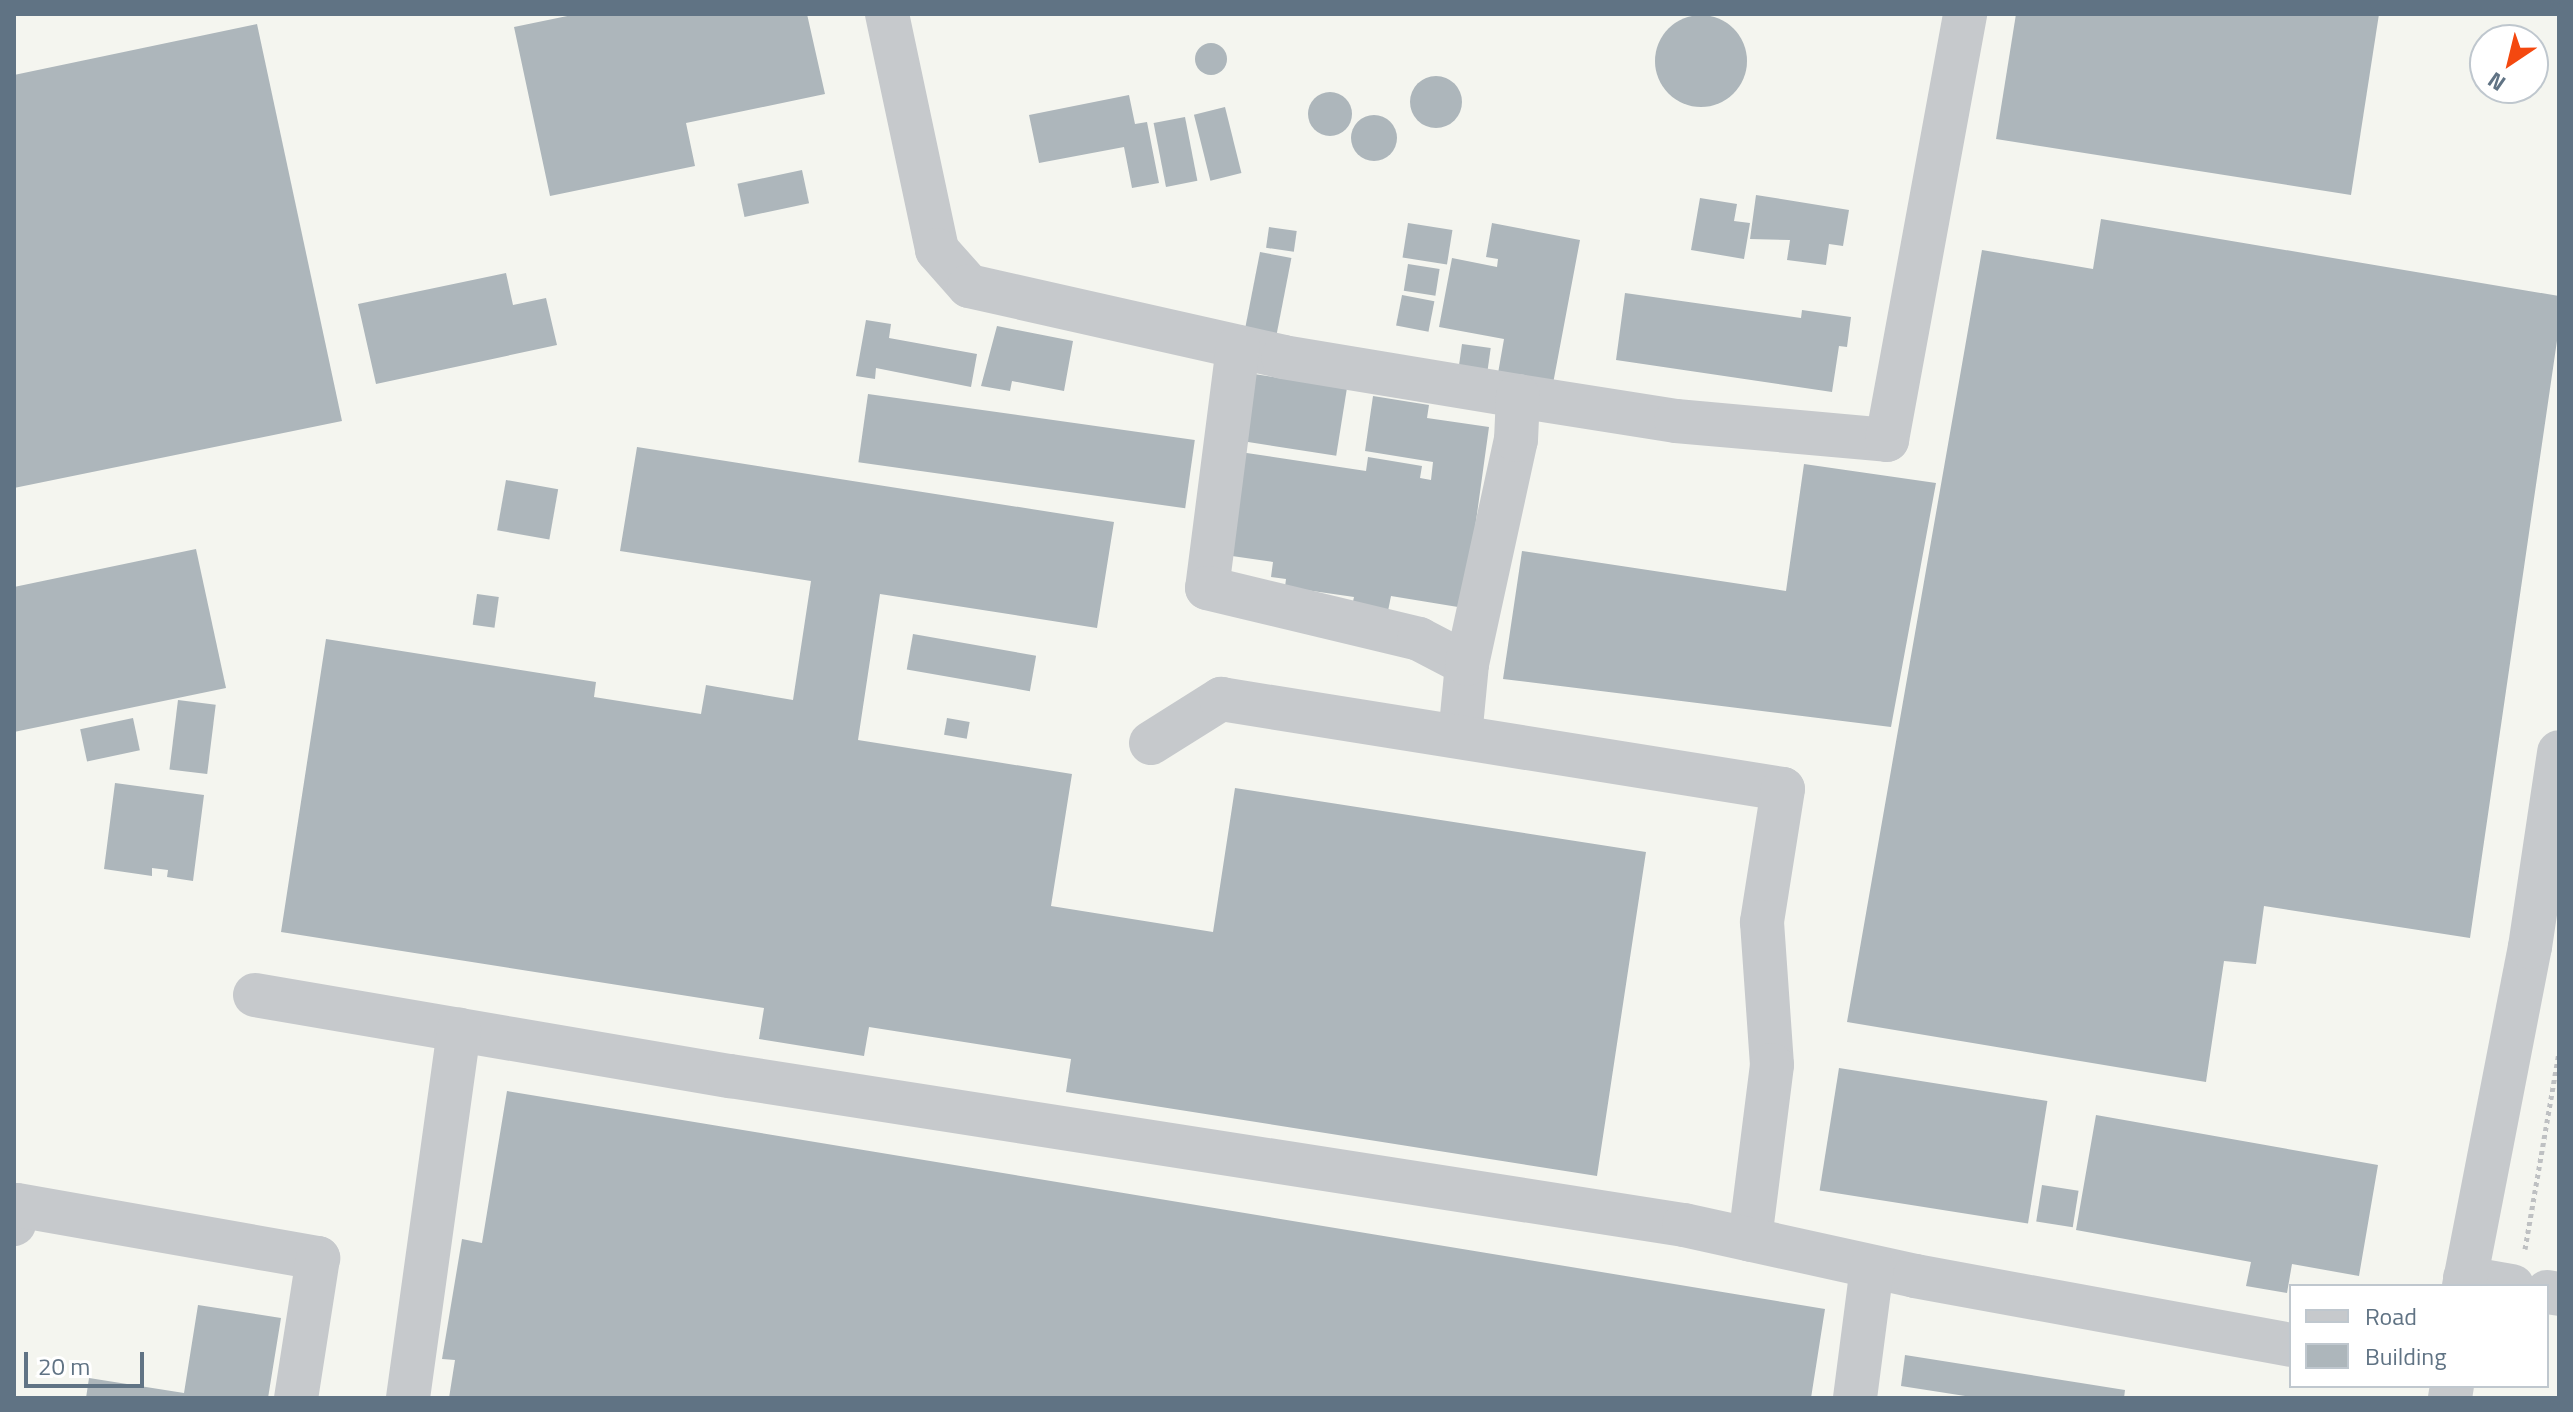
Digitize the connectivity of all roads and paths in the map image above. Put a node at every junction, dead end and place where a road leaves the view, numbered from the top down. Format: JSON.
{"nodes":[{"id":1,"x":887,"y":14,"type":"edge"},
{"id":2,"x":1965,"y":14,"type":"edge"},
{"id":3,"x":1238,"y":347,"type":"junction"},
{"id":4,"x":1518,"y":396,"type":"junction"},
{"id":5,"x":1467,"y":664,"type":"junction"},
{"id":6,"x":1460,"y":737,"type":"junction"},
{"id":7,"x":1151,"y":743,"type":"dead end"},
{"id":8,"x":2559,"y":752,"type":"edge"},
{"id":9,"x":2552,"y":835,"type":"edge"},
{"id":10,"x":255,"y":995,"type":"dead end"},
{"id":11,"x":459,"y":1030,"type":"junction"},
{"id":12,"x":2559,"y":1053,"type":"edge"},
{"id":13,"x":15,"y":1215,"type":"edge"},
{"id":14,"x":1750,"y":1240,"type":"junction"},
{"id":15,"x":1872,"y":1267,"type":"junction"},
{"id":16,"x":2518,"y":1270,"type":"edge"},
{"id":17,"x":2465,"y":1282,"type":"edge"},
{"id":18,"x":2289,"y":1345,"type":"edge"},
{"id":19,"x":296,"y":1398,"type":"edge"},
{"id":20,"x":408,"y":1398,"type":"edge"},
{"id":21,"x":1855,"y":1398,"type":"edge"}],
"edges":[{"from":1,"to":3,"type":"lane"},
{"from":2,"to":4,"type":"lane"},
{"from":3,"to":4,"type":"lane"},
{"from":3,"to":5,"type":"lane"},
{"from":4,"to":5,"type":"lane"},
{"from":5,"to":6,"type":"lane"},
{"from":6,"to":7,"type":"lane"},
{"from":6,"to":14,"type":"lane"},
{"from":8,"to":9,"type":"lane"},
{"from":9,"to":17,"type":"lane"},
{"from":10,"to":11,"type":"lane"},
{"from":11,"to":14,"type":"lane"},
{"from":11,"to":20,"type":"lane"},
{"from":12,"to":16,"type":"path"},
{"from":13,"to":19,"type":"lane"},
{"from":14,"to":15,"type":"lane"},
{"from":15,"to":18,"type":"lane"},
{"from":15,"to":21,"type":"lane"},
{"from":16,"to":17,"type":"lane"}]}
